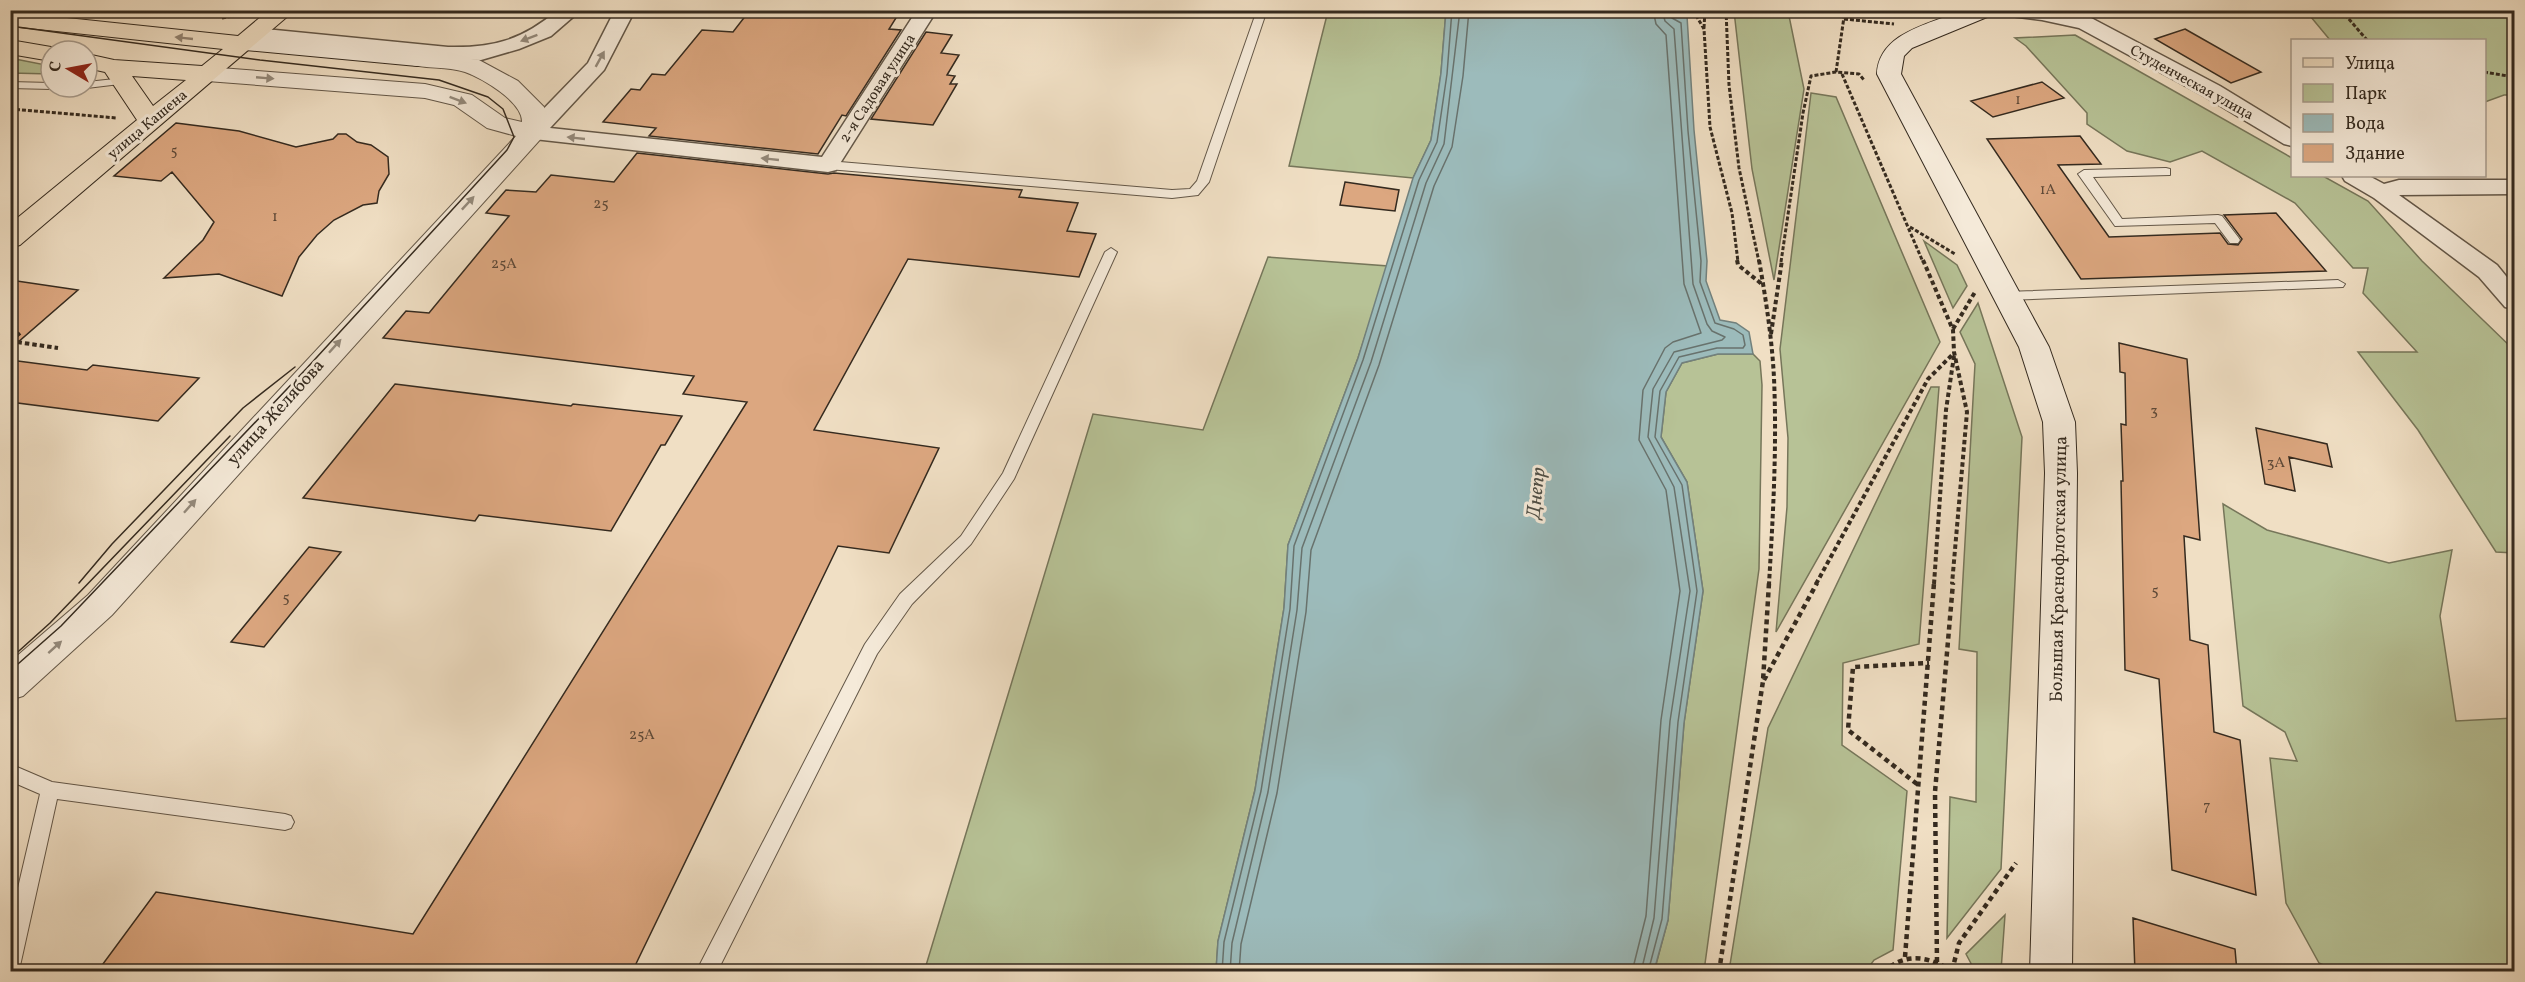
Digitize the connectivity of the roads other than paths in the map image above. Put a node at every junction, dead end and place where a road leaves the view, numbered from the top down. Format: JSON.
{"nodes":[{"id":1,"x":284,"y":10,"type":"edge"},
{"id":2,"x":571,"y":10,"type":"edge"},
{"id":3,"x":625,"y":10,"type":"edge"},
{"id":4,"x":927,"y":10,"type":"edge"},
{"id":5,"x":1262,"y":10,"type":"edge"},
{"id":6,"x":2060,"y":10,"type":"edge"},
{"id":7,"x":1991,"y":11,"type":"edge"},
{"id":8,"x":10,"y":19,"type":"edge"},
{"id":9,"x":2090,"y":27,"type":"junction"},
{"id":10,"x":249,"y":39,"type":"junction"},
{"id":11,"x":10,"y":47,"type":"edge"},
{"id":12,"x":39,"y":52,"type":"edge"},
{"id":13,"x":475,"y":60,"type":"junction"},
{"id":14,"x":99,"y":66,"type":"edge"},
{"id":15,"x":119,"y":74,"type":"junction"},
{"id":16,"x":207,"y":74,"type":"junction"},
{"id":17,"x":99,"y":81,"type":"edge"},
{"id":18,"x":10,"y":85,"type":"edge"},
{"id":19,"x":39,"y":86,"type":"edge"},
{"id":20,"x":151,"y":121,"type":"junction"},
{"id":21,"x":533,"y":133,"type":"junction"},
{"id":22,"x":2291,"y":138,"type":"edge"},
{"id":23,"x":828,"y":165,"type":"junction"},
{"id":24,"x":2166,"y":172,"type":"dead end"},
{"id":25,"x":2355,"y":177,"type":"edge"},
{"id":26,"x":2514,"y":187,"type":"edge"},
{"id":27,"x":2382,"y":193,"type":"junction"},
{"id":28,"x":10,"y":239,"type":"edge"},
{"id":29,"x":2234,"y":240,"type":"dead end"},
{"id":30,"x":1111,"y":252,"type":"dead end"},
{"id":31,"x":2488,"y":271,"type":"junction"},
{"id":32,"x":2261,"y":273,"type":"dead end"},
{"id":33,"x":2514,"y":274,"type":"edge"},
{"id":34,"x":2338,"y":284,"type":"dead end"},
{"id":35,"x":2272,"y":287,"type":"junction"},
{"id":36,"x":1992,"y":292,"type":"junction"},
{"id":37,"x":2514,"y":301,"type":"edge"},
{"id":38,"x":10,"y":685,"type":"edge"},
{"id":39,"x":10,"y":772,"type":"edge"},
{"id":40,"x":50,"y":790,"type":"junction"},
{"id":41,"x":285,"y":822,"type":"dead end"},
{"id":42,"x":10,"y":966,"type":"edge"},
{"id":43,"x":706,"y":972,"type":"edge"},
{"id":44,"x":2051,"y":972,"type":"edge"}],
"edges":[{"from":1,"to":10,"type":"main road","name":"улица Кашена"},
{"from":2,"to":13,"type":"street","one_way":true},
{"from":21,"to":3,"type":"street","one_way":true},
{"from":4,"to":23,"type":"street","name":"2-я Садовая улица"},
{"from":5,"to":23,"type":"lane"},
{"from":6,"to":9,"type":"street","name":"Студенческая улица"},
{"from":7,"to":9,"type":"street","name":"Студенческая улица"},
{"from":7,"to":36,"type":"main road","name":"Большая Краснофлотская улица"},
{"from":10,"to":8,"type":"main road","one_way":true},
{"from":9,"to":22,"type":"street","name":"Студенческая улица"},
{"from":10,"to":13,"type":"main road"},
{"from":10,"to":13,"type":"street"},
{"from":10,"to":16,"type":"main road","name":"улица Кашена"},
{"from":11,"to":12,"type":"main road"},
{"from":13,"to":21,"type":"main road"},
{"from":14,"to":15,"type":"main road"},
{"from":15,"to":16,"type":"main road"},
{"from":15,"to":17,"type":"lane"},
{"from":15,"to":20,"type":"main road"},
{"from":16,"to":20,"type":"main road","name":"улица Кашена"},
{"from":16,"to":21,"type":"main road","one_way":true},
{"from":18,"to":19,"type":"lane"},
{"from":20,"to":28,"type":"main road","name":"улица Кашена"},
{"from":23,"to":21,"type":"street","one_way":true},
{"from":38,"to":21,"type":"main road","name":"улица Желябова","one_way":true},
{"from":24,"to":29,"type":"lane"},
{"from":25,"to":27,"type":"street"},
{"from":26,"to":27,"type":"street"},
{"from":27,"to":31,"type":"street"},
{"from":30,"to":43,"type":"lane"},
{"from":31,"to":33,"type":"street"},
{"from":31,"to":37,"type":"street"},
{"from":32,"to":35,"type":"lane"},
{"from":34,"to":35,"type":"lane"},
{"from":35,"to":36,"type":"lane"},
{"from":36,"to":44,"type":"main road","name":"Большая Краснофлотская улица"},
{"from":39,"to":40,"type":"lane"},
{"from":40,"to":41,"type":"lane"},
{"from":40,"to":42,"type":"lane"}]}
